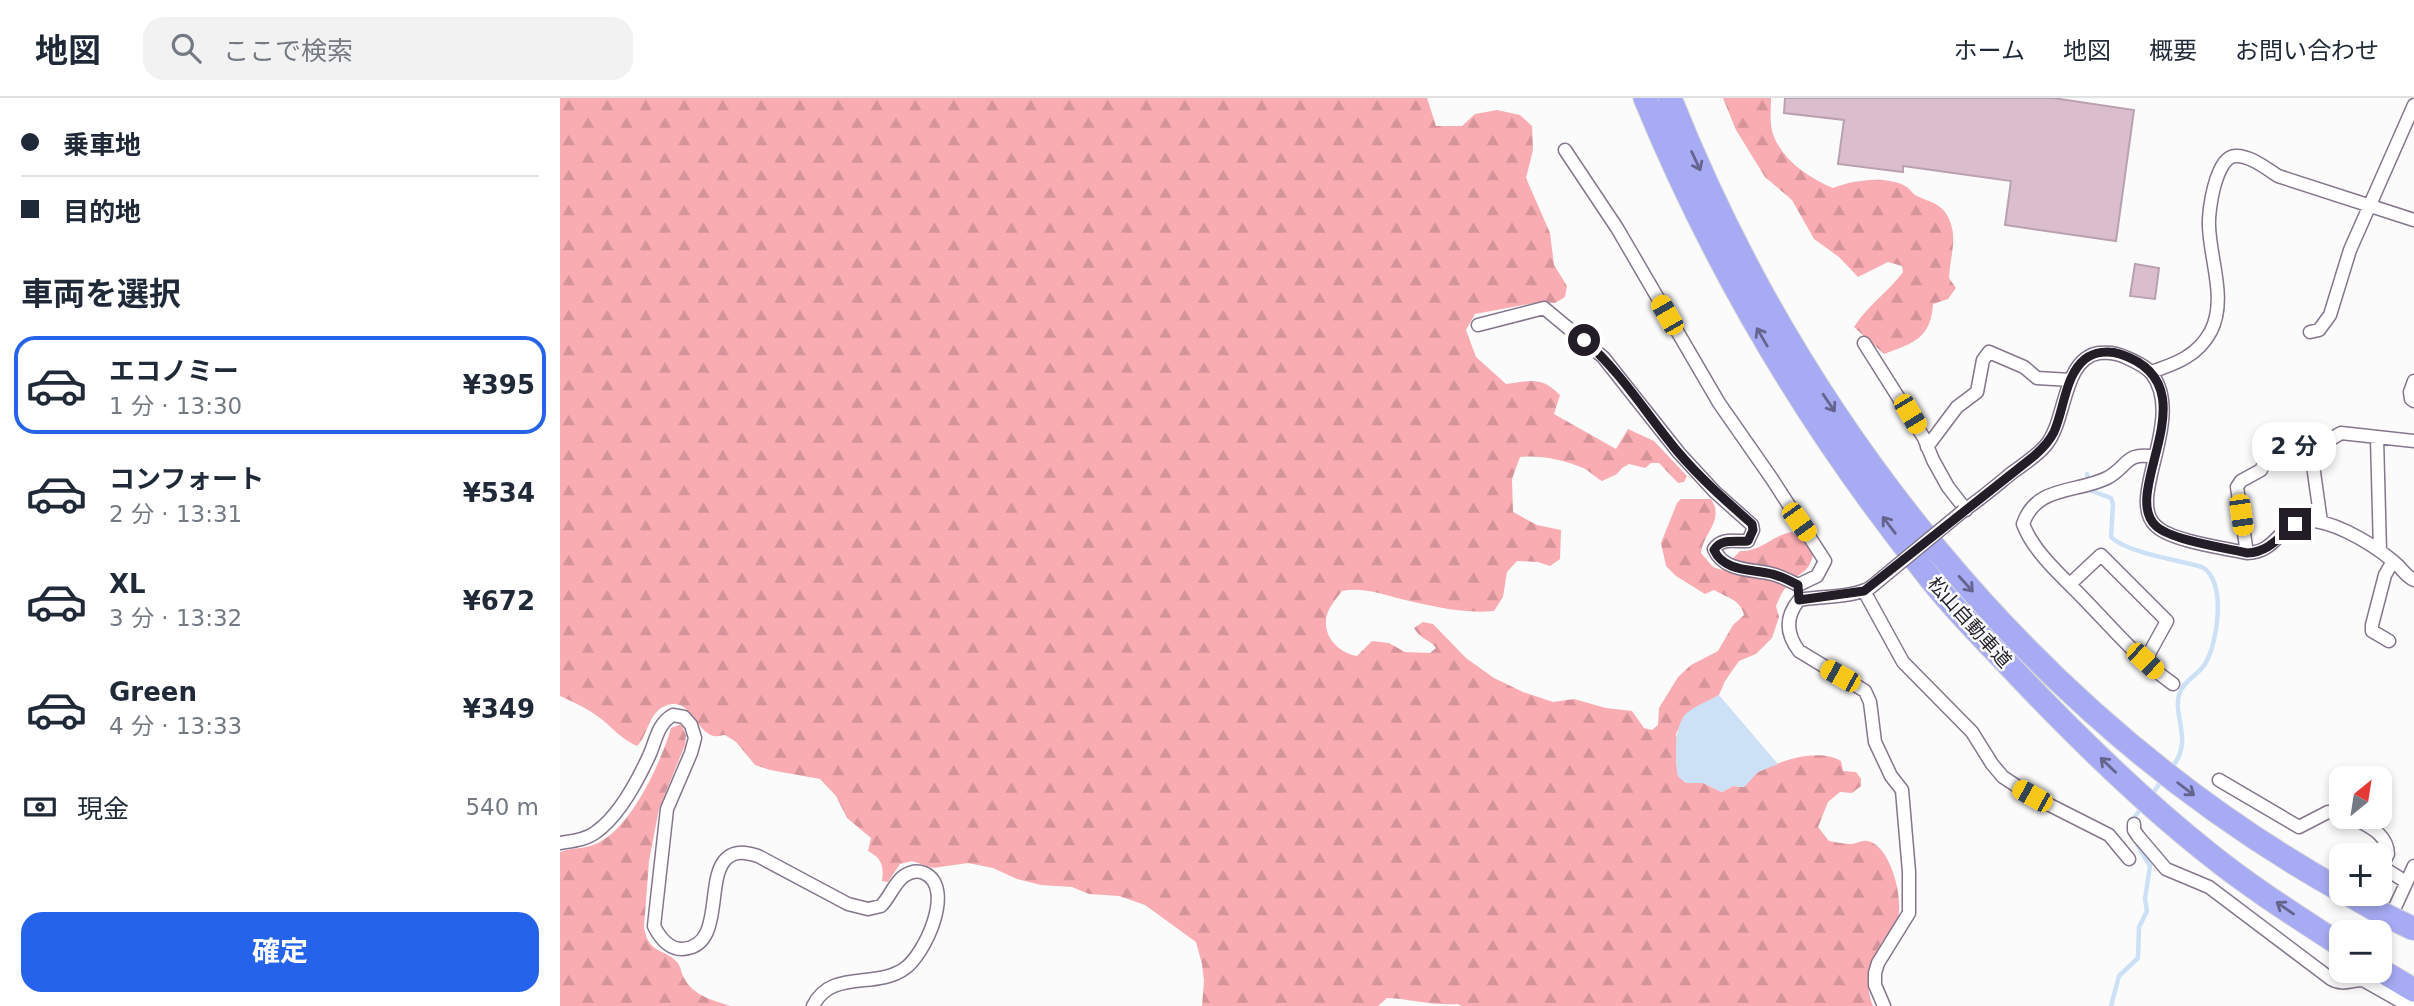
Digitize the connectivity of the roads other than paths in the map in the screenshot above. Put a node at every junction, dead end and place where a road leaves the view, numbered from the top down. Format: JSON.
{"nodes":[{"id":1,"x":1645,"y":98,"type":"edge"},
{"id":2,"x":1670,"y":98,"type":"edge"},
{"id":3,"x":2414,"y":105,"type":"edge"},
{"id":4,"x":1565,"y":150,"type":"dead end"},
{"id":5,"x":2368,"y":205,"type":"junction"},
{"id":6,"x":2414,"y":220,"type":"edge"},
{"id":7,"x":1478,"y":326,"type":"dead end"},
{"id":8,"x":2311,"y":332,"type":"dead end"},
{"id":9,"x":1864,"y":343,"type":"dead end"},
{"id":10,"x":2151,"y":372,"type":"junction"},
{"id":11,"x":2071,"y":380,"type":"junction"},
{"id":12,"x":2414,"y":381,"type":"edge"},
{"id":13,"x":2414,"y":401,"type":"edge"},
{"id":14,"x":2377,"y":438,"type":"junction"},
{"id":15,"x":2414,"y":440,"type":"edge"},
{"id":16,"x":1927,"y":447,"type":"junction"},
{"id":17,"x":2311,"y":451,"type":"junction"},
{"id":18,"x":2155,"y":457,"type":"junction"},
{"id":19,"x":1965,"y":511,"type":"junction"},
{"id":20,"x":2321,"y":522,"type":"junction"},
{"id":21,"x":2380,"y":551,"type":"junction"},
{"id":22,"x":2247,"y":553,"type":"junction"},
{"id":23,"x":2393,"y":561,"type":"junction"},
{"id":24,"x":2414,"y":580,"type":"edge"},
{"id":25,"x":2070,"y":584,"type":"junction"},
{"id":26,"x":1798,"y":585,"type":"junction"},
{"id":27,"x":1867,"y":589,"type":"junction"},
{"id":28,"x":1799,"y":600,"type":"junction"},
{"id":29,"x":2389,"y":641,"type":"dead end"},
{"id":30,"x":2145,"y":661,"type":"junction"},
{"id":31,"x":2173,"y":684,"type":"dead end"},
{"id":32,"x":2219,"y":780,"type":"dead end"},
{"id":33,"x":2329,"y":813,"type":"edge"},
{"id":34,"x":2134,"y":824,"type":"dead end"},
{"id":35,"x":2376,"y":830,"type":"edge"},
{"id":36,"x":560,"y":842,"type":"edge"},
{"id":37,"x":2129,"y":859,"type":"dead end"},
{"id":38,"x":2414,"y":866,"type":"edge"},
{"id":39,"x":2406,"y":882,"type":"junction"},
{"id":40,"x":2329,"y":883,"type":"edge"},
{"id":41,"x":2369,"y":906,"type":"edge"},
{"id":42,"x":2389,"y":920,"type":"edge"},
{"id":43,"x":2414,"y":929,"type":"edge"},
{"id":44,"x":2329,"y":938,"type":"edge"},
{"id":45,"x":2329,"y":977,"type":"edge"},
{"id":46,"x":2392,"y":977,"type":"edge"},
{"id":47,"x":2371,"y":983,"type":"edge"},
{"id":48,"x":2414,"y":990,"type":"edge"},
{"id":49,"x":813,"y":1006,"type":"edge"},
{"id":50,"x":1884,"y":1006,"type":"edge"},
{"id":51,"x":2409,"y":1006,"type":"edge"}],
"edges":[{"from":44,"to":1,"type":"highway","name":"松山自動車道","one_way":true},
{"from":2,"to":40,"type":"highway","name":"松山自動車道","one_way":true},
{"from":3,"to":5,"type":"street"},
{"from":4,"to":26,"type":"street"},
{"from":5,"to":6,"type":"street"},
{"from":5,"to":8,"type":"street"},
{"from":5,"to":10,"type":"street"},
{"from":7,"to":26,"type":"street"},
{"from":9,"to":16,"type":"street"},
{"from":10,"to":11,"type":"street"},
{"from":10,"to":18,"type":"street"},
{"from":11,"to":16,"type":"street"},
{"from":11,"to":19,"type":"street"},
{"from":12,"to":13,"type":"street"},
{"from":14,"to":15,"type":"street"},
{"from":14,"to":17,"type":"street"},
{"from":14,"to":21,"type":"street"},
{"from":16,"to":19,"type":"street"},
{"from":17,"to":20,"type":"street"},
{"from":17,"to":22,"type":"street"},
{"from":18,"to":22,"type":"street"},
{"from":18,"to":25,"type":"street"},
{"from":19,"to":27,"type":"street","bridge":true},
{"from":20,"to":21,"type":"street"},
{"from":20,"to":22,"type":"street"},
{"from":21,"to":23,"type":"street"},
{"from":23,"to":24,"type":"street"},
{"from":23,"to":29,"type":"street"},
{"from":25,"to":30,"type":"street"},
{"from":25,"to":30,"type":"street"},
{"from":26,"to":28,"type":"street"},
{"from":27,"to":28,"type":"street"},
{"from":27,"to":37,"type":"street"},
{"from":28,"to":50,"type":"street"},
{"from":30,"to":31,"type":"street"},
{"from":32,"to":33,"type":"street"},
{"from":34,"to":45,"type":"street"},
{"from":35,"to":39,"type":"street"},
{"from":36,"to":49,"type":"street"},
{"from":38,"to":39,"type":"street"},
{"from":39,"to":42,"type":"street"},
{"from":41,"to":43,"type":"highway","bridge":true},
{"from":46,"to":48,"type":"highway"},
{"from":47,"to":51,"type":"street"}]}
